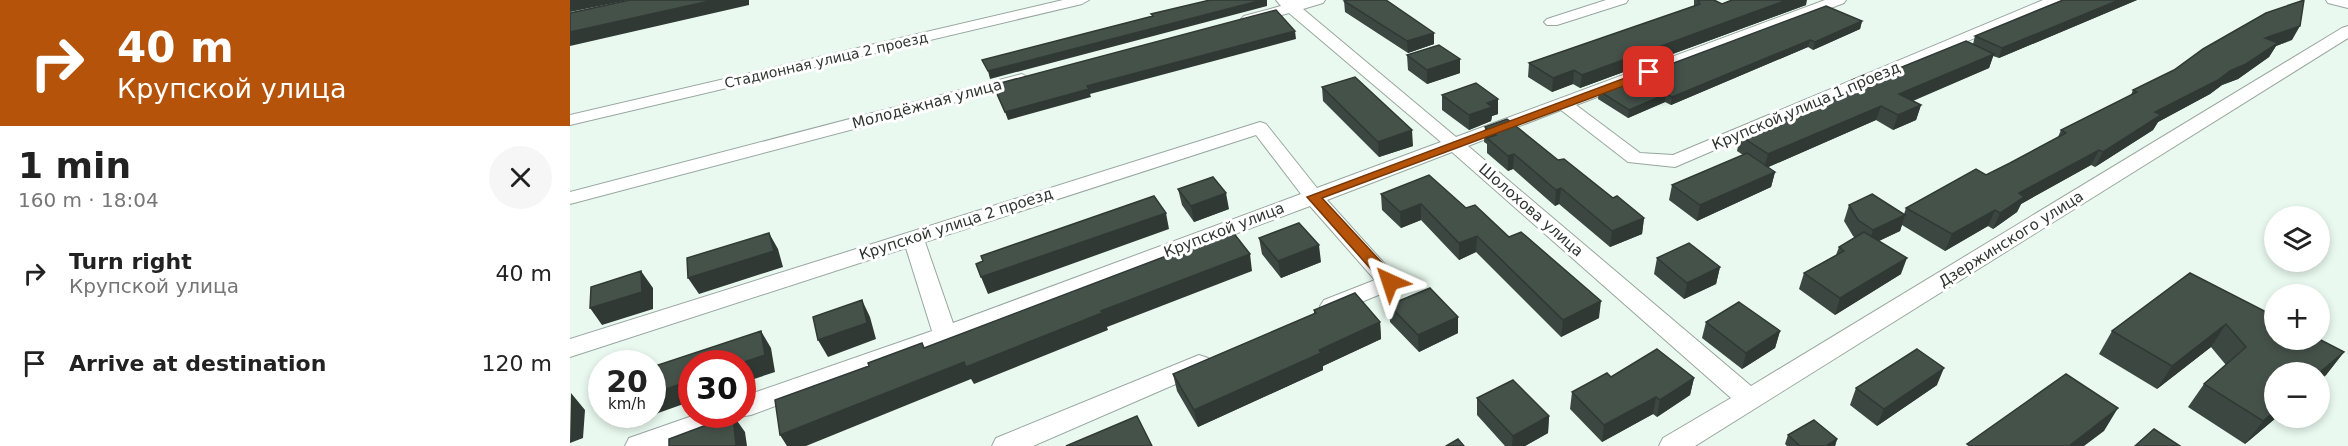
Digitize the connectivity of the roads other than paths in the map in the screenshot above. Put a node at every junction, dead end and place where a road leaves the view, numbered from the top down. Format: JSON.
{"nodes":[{"id":1,"x":1082,"y":0,"type":"edge"},
{"id":2,"x":1318,"y":0,"type":"edge"},
{"id":3,"x":1621,"y":0,"type":"edge"},
{"id":4,"x":1839,"y":0,"type":"edge"},
{"id":5,"x":2056,"y":0,"type":"edge"},
{"id":6,"x":2333,"y":0,"type":"edge"},
{"id":7,"x":1287,"y":4,"type":"edge"},
{"id":8,"x":2348,"y":4,"type":"edge"},
{"id":9,"x":1234,"y":22,"type":"edge"},
{"id":10,"x":1552,"y":22,"type":"dead end"},
{"id":11,"x":2348,"y":31,"type":"edge"},
{"id":12,"x":1040,"y":74,"type":"edge"},
{"id":13,"x":1564,"y":104,"type":"junction"},
{"id":14,"x":570,"y":120,"type":"edge"},
{"id":15,"x":1454,"y":144,"type":"junction"},
{"id":16,"x":1313,"y":197,"type":"junction"},
{"id":17,"x":570,"y":198,"type":"edge"},
{"id":18,"x":914,"y":237,"type":"junction"},
{"id":19,"x":1314,"y":315,"type":"edge"},
{"id":20,"x":945,"y":335,"type":"junction"},
{"id":21,"x":570,"y":348,"type":"edge"},
{"id":22,"x":1215,"y":357,"type":"edge"},
{"id":23,"x":1749,"y":399,"type":"junction"},
{"id":24,"x":756,"y":403,"type":"edge"},
{"id":25,"x":688,"y":428,"type":"edge"},
{"id":26,"x":639,"y":446,"type":"edge"},
{"id":27,"x":1006,"y":446,"type":"edge"},
{"id":28,"x":1673,"y":446,"type":"edge"}],
"edges":[{"from":1,"to":14,"type":"street","name":"Стадионная улица 2 проезд"},
{"from":2,"to":7,"type":"street"},
{"from":3,"to":10,"type":"street"},
{"from":4,"to":13,"type":"street","name":"Крупской улица"},
{"from":5,"to":13,"type":"street","name":"Крупской улица 1 проезд"},
{"from":6,"to":8,"type":"street"},
{"from":7,"to":9,"type":"street"},
{"from":7,"to":15,"type":"street","name":"Шолохова улица"},
{"from":11,"to":23,"type":"street","name":"Дзержинского улица"},
{"from":12,"to":17,"type":"street","name":"Молодёжная улица"},
{"from":13,"to":15,"type":"street","name":"Крупской улица"},
{"from":15,"to":16,"type":"street","name":"Крупской улица"},
{"from":15,"to":23,"type":"street","name":"Шолохова улица"},
{"from":16,"to":18,"type":"street","name":"Крупской улица 2 проезд"},
{"from":16,"to":19,"type":"street"},
{"from":16,"to":20,"type":"street","name":"Крупской улица"},
{"from":18,"to":20,"type":"street"},
{"from":18,"to":21,"type":"street","name":"Крупской улица 2 проезд"},
{"from":20,"to":24,"type":"street","name":"Крупской улица"},
{"from":22,"to":27,"type":"street"},
{"from":23,"to":28,"type":"street","name":"Дзержинского улица"},
{"from":25,"to":26,"type":"street"}]}
